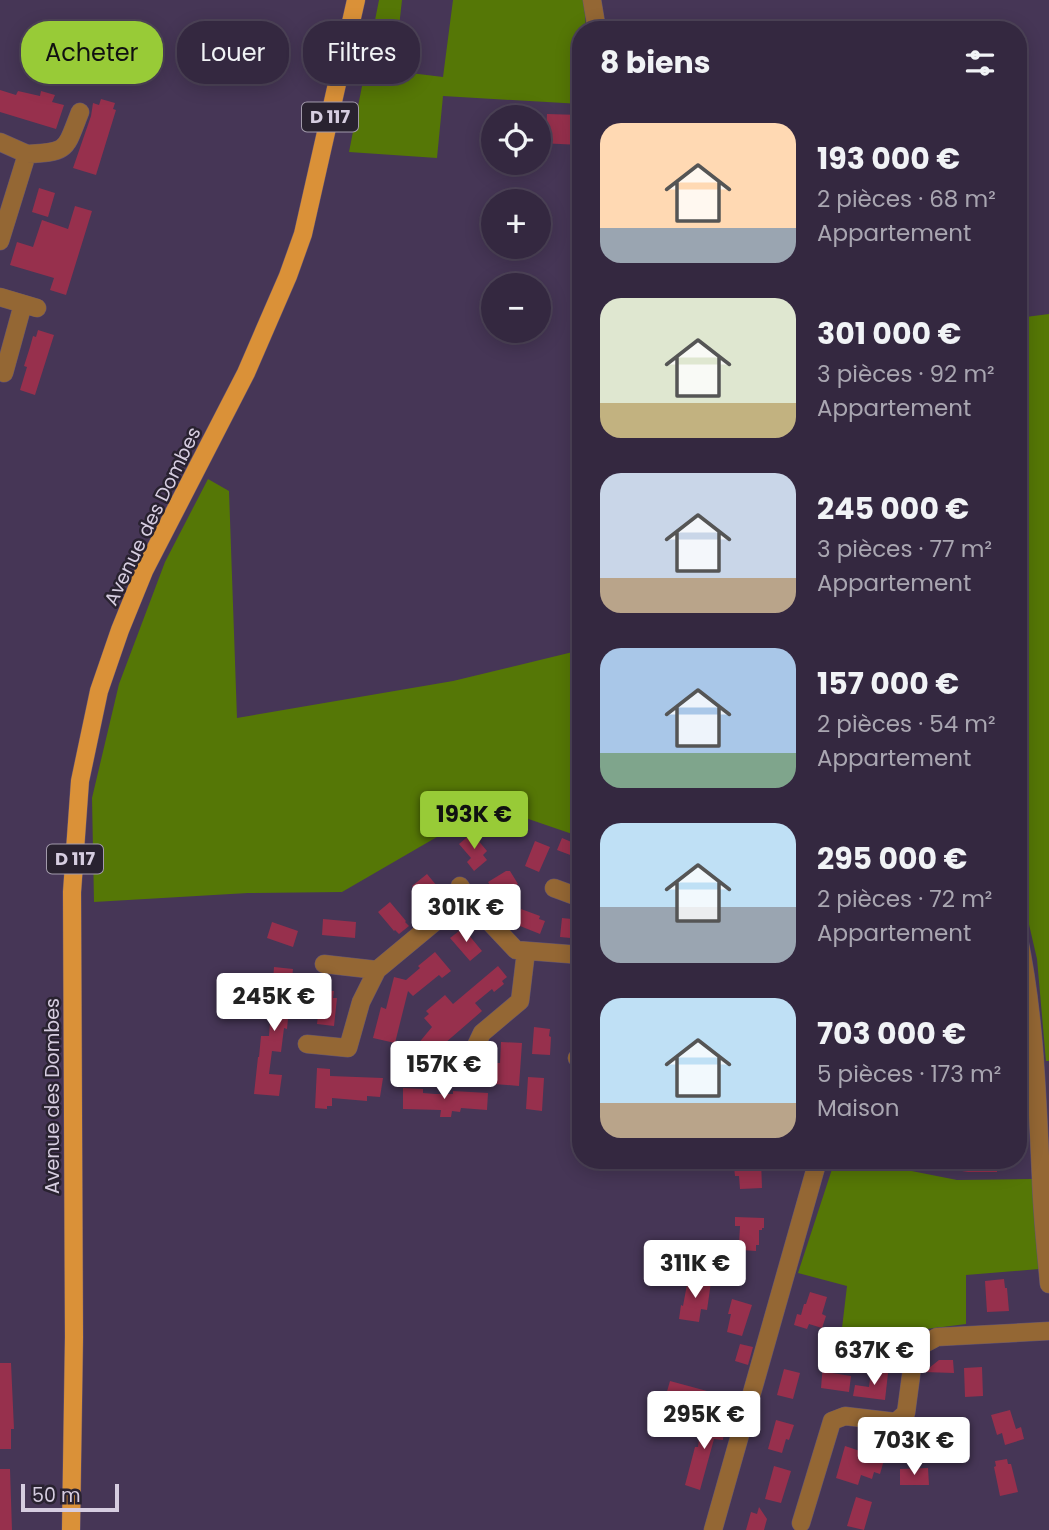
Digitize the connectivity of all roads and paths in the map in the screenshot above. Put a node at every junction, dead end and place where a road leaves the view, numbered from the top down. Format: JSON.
{"nodes":[{"id":1,"x":356,"y":0,"type":"edge"},
{"id":2,"x":592,"y":0,"type":"edge"},
{"id":3,"x":596,"y":21,"type":"edge"},
{"id":4,"x":79,"y":112,"type":"dead end"},
{"id":5,"x":0,"y":142,"type":"edge"},
{"id":6,"x":27,"y":154,"type":"junction"},
{"id":7,"x":0,"y":241,"type":"edge"},
{"id":8,"x":0,"y":297,"type":"edge"},
{"id":9,"x":4,"y":373,"type":"dead end"},
{"id":10,"x":554,"y":888,"type":"dead end"},
{"id":11,"x":572,"y":895,"type":"edge"},
{"id":12,"x":526,"y":951,"type":"junction"},
{"id":13,"x":572,"y":954,"type":"edge"},
{"id":14,"x":324,"y":964,"type":"dead end"},
{"id":15,"x":377,"y":970,"type":"junction"},
{"id":16,"x":1027,"y":982,"type":"edge"},
{"id":17,"x":307,"y":1044,"type":"dead end"},
{"id":18,"x":464,"y":1071,"type":"dead end"},
{"id":19,"x":815,"y":1169,"type":"edge"},
{"id":20,"x":1049,"y":1284,"type":"edge"},
{"id":21,"x":1049,"y":1331,"type":"edge"},
{"id":22,"x":801,"y":1523,"type":"dead end"},
{"id":23,"x":71,"y":1530,"type":"edge"},
{"id":24,"x":713,"y":1530,"type":"edge"}],
"edges":[{"from":1,"to":23,"type":"main road","name":"Avenue des Dombes","number":"D 117"},
{"from":2,"to":3,"type":"street"},
{"from":4,"to":6,"type":"street"},
{"from":5,"to":6,"type":"street"},
{"from":6,"to":7,"type":"street"},
{"from":8,"to":9,"type":"street"},
{"from":10,"to":11,"type":"street"},
{"from":12,"to":13,"type":"street"},
{"from":12,"to":15,"type":"street"},
{"from":12,"to":18,"type":"street"},
{"from":14,"to":15,"type":"street"},
{"from":15,"to":17,"type":"street"},
{"from":16,"to":20,"type":"street"},
{"from":19,"to":24,"type":"street"},
{"from":21,"to":22,"type":"street"}]}
